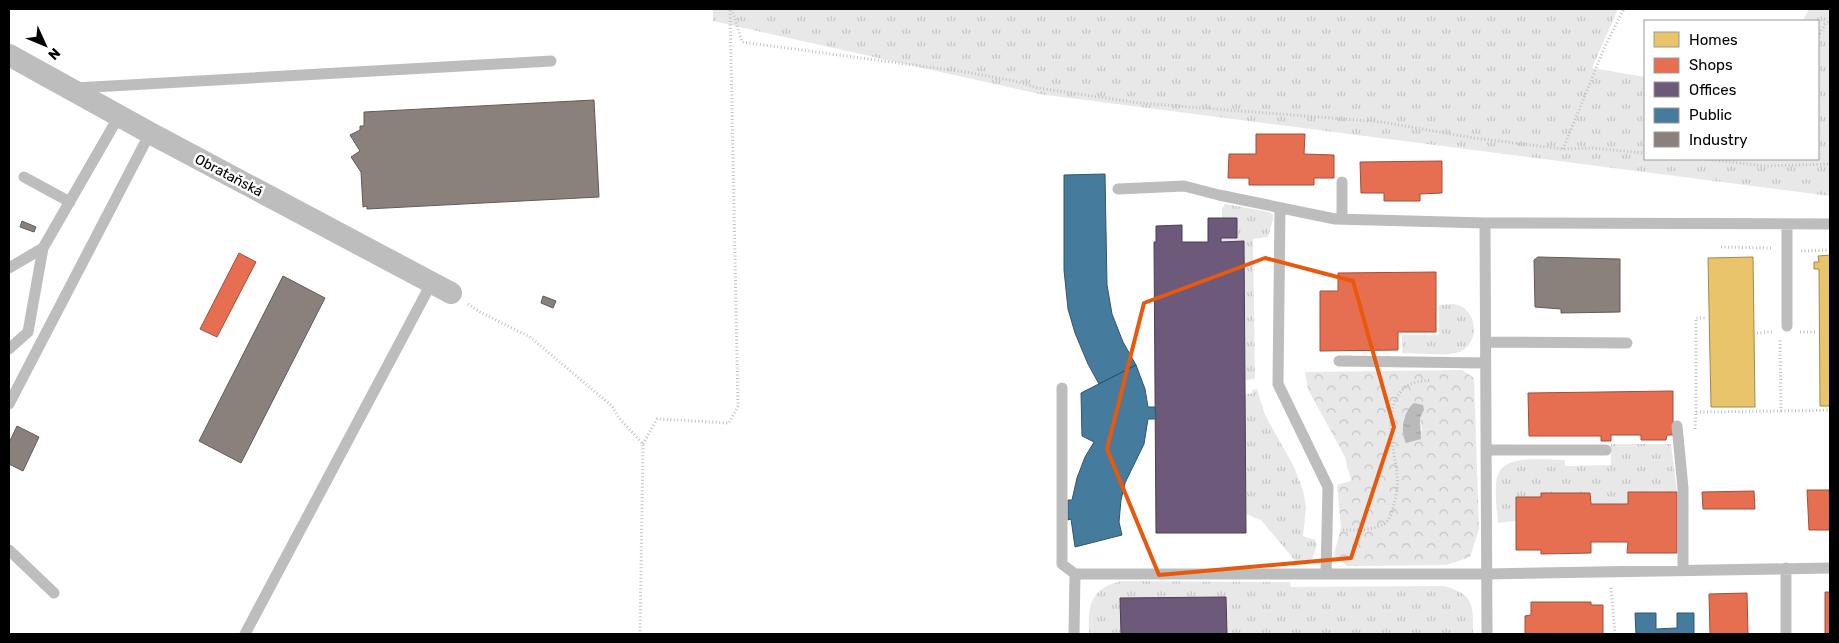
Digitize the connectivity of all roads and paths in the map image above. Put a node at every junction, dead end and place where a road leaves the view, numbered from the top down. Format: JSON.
{"nodes":[{"id":1,"x":731,"y":9,"type":"edge"},
{"id":2,"x":1624,"y":9,"type":"edge"},
{"id":3,"x":1830,"y":20,"type":"edge"},
{"id":4,"x":1819,"y":35,"type":"edge"},
{"id":5,"x":9,"y":55,"type":"edge"},
{"id":6,"x":551,"y":61,"type":"dead end"},
{"id":7,"x":68,"y":88,"type":"junction"},
{"id":8,"x":119,"y":116,"type":"junction"},
{"id":9,"x":150,"y":133,"type":"junction"},
{"id":10,"x":1563,"y":149,"type":"junction"},
{"id":11,"x":1644,"y":153,"type":"edge"},
{"id":12,"x":1716,"y":160,"type":"edge"},
{"id":13,"x":1727,"y":161,"type":"joint"},
{"id":14,"x":1830,"y":164,"type":"edge"},
{"id":15,"x":24,"y":177,"type":"dead end"},
{"id":16,"x":1342,"y":182,"type":"dead end"},
{"id":17,"x":1118,"y":189,"type":"dead end"},
{"id":18,"x":70,"y":202,"type":"junction"},
{"id":19,"x":1280,"y":208,"type":"junction"},
{"id":20,"x":1342,"y":219,"type":"junction"},
{"id":21,"x":1485,"y":223,"type":"junction"},
{"id":22,"x":1787,"y":224,"type":"junction"},
{"id":23,"x":1830,"y":224,"type":"edge"},
{"id":24,"x":43,"y":248,"type":"junction"},
{"id":25,"x":9,"y":268,"type":"edge"},
{"id":26,"x":441,"y":288,"type":"junction"},
{"id":27,"x":1707,"y":318,"type":"dead end"},
{"id":28,"x":1787,"y":330,"type":"junction"},
{"id":29,"x":1817,"y":332,"type":"dead end"},
{"id":30,"x":1486,"y":342,"type":"junction"},
{"id":31,"x":1627,"y":343,"type":"dead end"},
{"id":32,"x":9,"y":349,"type":"edge"},
{"id":33,"x":1339,"y":361,"type":"dead end"},
{"id":34,"x":1485,"y":363,"type":"junction"},
{"id":35,"x":1432,"y":380,"type":"dead end"},
{"id":36,"x":1062,"y":388,"type":"dead end"},
{"id":37,"x":9,"y":404,"type":"edge"},
{"id":38,"x":1830,"y":410,"type":"edge"},
{"id":39,"x":1781,"y":411,"type":"junction"},
{"id":40,"x":1696,"y":412,"type":"junction"},
{"id":41,"x":1677,"y":426,"type":"dead end"},
{"id":42,"x":643,"y":444,"type":"junction"},
{"id":43,"x":1486,"y":450,"type":"junction"},
{"id":44,"x":1606,"y":450,"type":"dead end"},
{"id":45,"x":1681,"y":459,"type":"junction"},
{"id":46,"x":1327,"y":529,"type":"junction"},
{"id":47,"x":9,"y":550,"type":"edge"},
{"id":48,"x":1786,"y":568,"type":"junction"},
{"id":49,"x":1830,"y":568,"type":"edge"},
{"id":50,"x":1683,"y":570,"type":"junction"},
{"id":51,"x":1610,"y":572,"type":"junction"},
{"id":52,"x":1075,"y":574,"type":"junction"},
{"id":53,"x":1326,"y":574,"type":"junction"},
{"id":54,"x":1487,"y":574,"type":"junction"},
{"id":55,"x":54,"y":593,"type":"dead end"},
{"id":56,"x":245,"y":634,"type":"edge"},
{"id":57,"x":640,"y":634,"type":"edge"},
{"id":58,"x":1074,"y":634,"type":"edge"},
{"id":59,"x":1487,"y":634,"type":"edge"},
{"id":60,"x":1615,"y":634,"type":"edge"},
{"id":61,"x":1786,"y":634,"type":"edge"}],
"edges":[{"from":1,"to":10,"type":"path"},
{"from":1,"to":42,"type":"path"},
{"from":2,"to":10,"type":"path"},
{"from":3,"to":4,"type":"path"},
{"from":5,"to":7,"type":"street","name":"Obrataňská"},
{"from":6,"to":7,"type":"lane"},
{"from":7,"to":8,"type":"street","name":"Obrataňská"},
{"from":8,"to":9,"type":"street","name":"Obrataňská"},
{"from":8,"to":18,"type":"lane"},
{"from":9,"to":26,"type":"street","name":"Obrataňská"},
{"from":9,"to":37,"type":"lane"},
{"from":10,"to":11,"type":"path"},
{"from":12,"to":13,"type":"path"},
{"from":13,"to":14,"type":"path"},
{"from":15,"to":18,"type":"lane"},
{"from":16,"to":20,"type":"lane"},
{"from":17,"to":19,"type":"lane"},
{"from":18,"to":24,"type":"lane"},
{"from":19,"to":20,"type":"lane"},
{"from":19,"to":46,"type":"lane"},
{"from":20,"to":21,"type":"lane"},
{"from":21,"to":22,"type":"lane"},
{"from":21,"to":30,"type":"lane"},
{"from":22,"to":23,"type":"lane"},
{"from":22,"to":28,"type":"lane"},
{"from":24,"to":25,"type":"lane"},
{"from":24,"to":32,"type":"lane"},
{"from":26,"to":42,"type":"path"},
{"from":26,"to":56,"type":"lane"},
{"from":27,"to":40,"type":"path"},
{"from":28,"to":29,"type":"path"},
{"from":28,"to":39,"type":"path"},
{"from":30,"to":31,"type":"lane"},
{"from":30,"to":34,"type":"lane"},
{"from":33,"to":34,"type":"lane"},
{"from":34,"to":43,"type":"lane"},
{"from":35,"to":46,"type":"path"},
{"from":36,"to":52,"type":"lane"},
{"from":38,"to":39,"type":"path"},
{"from":39,"to":40,"type":"path"},
{"from":40,"to":45,"type":"path"},
{"from":41,"to":45,"type":"lane"},
{"from":42,"to":57,"type":"path"},
{"from":43,"to":44,"type":"lane"},
{"from":43,"to":54,"type":"lane"},
{"from":45,"to":50,"type":"lane"},
{"from":46,"to":53,"type":"lane"},
{"from":47,"to":55,"type":"lane"},
{"from":48,"to":49,"type":"lane"},
{"from":48,"to":50,"type":"lane"},
{"from":48,"to":61,"type":"lane"},
{"from":50,"to":51,"type":"lane"},
{"from":51,"to":54,"type":"lane"},
{"from":51,"to":60,"type":"path"},
{"from":52,"to":53,"type":"lane"},
{"from":52,"to":58,"type":"lane"},
{"from":53,"to":54,"type":"lane"},
{"from":54,"to":59,"type":"lane"}]}
